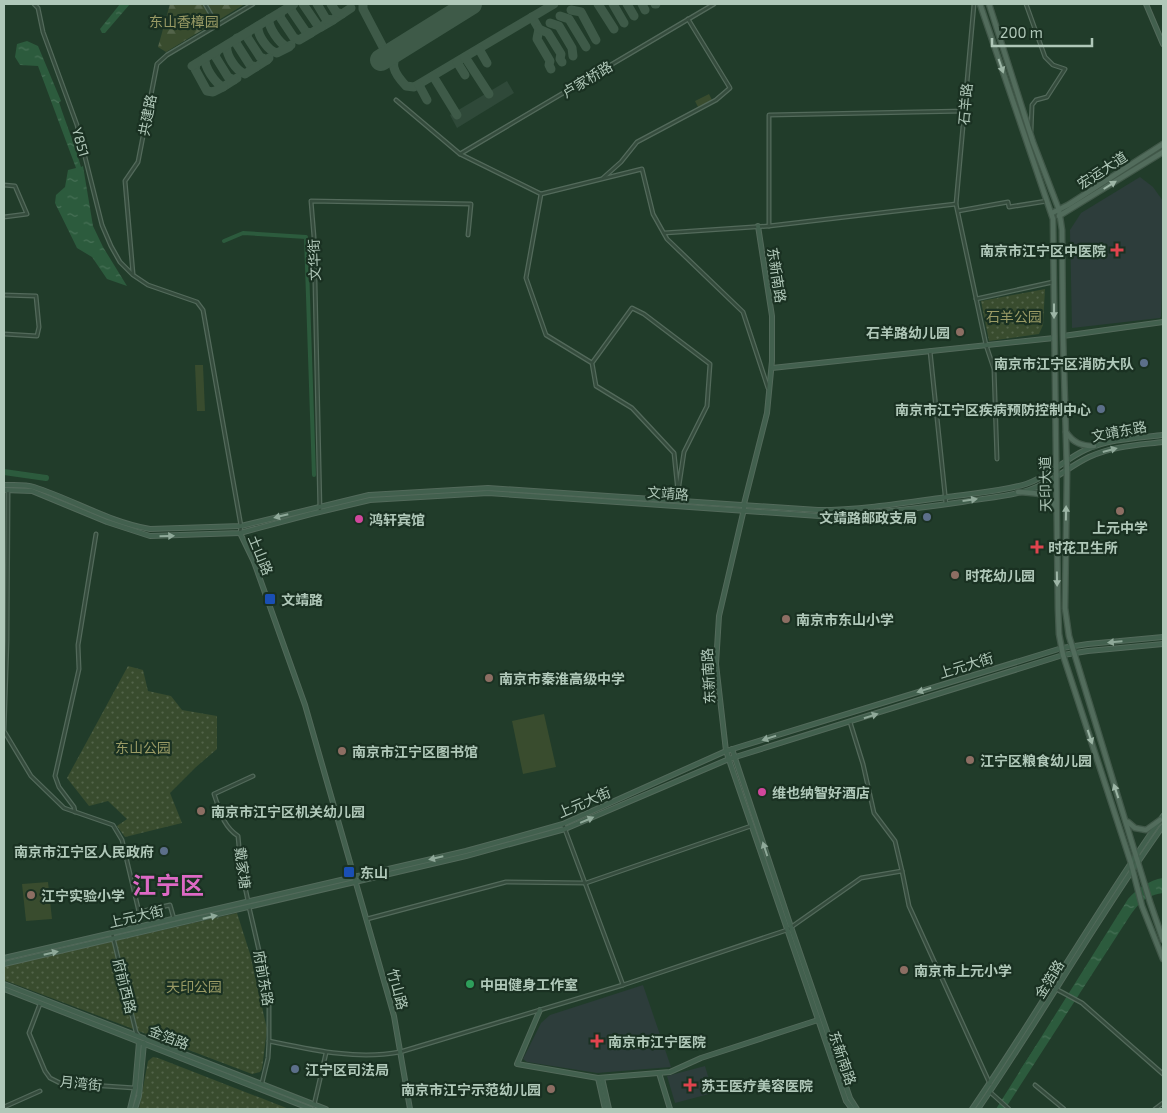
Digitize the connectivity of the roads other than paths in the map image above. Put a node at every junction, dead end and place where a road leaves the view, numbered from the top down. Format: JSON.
{"nodes":[{"id":1,"x":34,"y":4,"type":"edge"},
{"id":2,"x":205,"y":4,"type":"edge"},
{"id":3,"x":253,"y":4,"type":"edge"},
{"id":4,"x":714,"y":4,"type":"edge"},
{"id":5,"x":974,"y":4,"type":"edge"},
{"id":6,"x":980,"y":4,"type":"edge"},
{"id":7,"x":988,"y":4,"type":"edge"},
{"id":8,"x":1026,"y":4,"type":"edge"},
{"id":9,"x":1146,"y":4,"type":"edge"},
{"id":10,"x":688,"y":19,"type":"junction"},
{"id":11,"x":217,"y":25,"type":"junction"},
{"id":12,"x":1163,"y":44,"type":"edge"},
{"id":13,"x":396,"y":100,"type":"dead end"},
{"id":14,"x":965,"y":111,"type":"junction"},
{"id":15,"x":1030,"y":143,"type":"junction"},
{"id":16,"x":1163,"y":144,"type":"edge"},
{"id":17,"x":1163,"y":152,"type":"edge"},
{"id":18,"x":460,"y":154,"type":"junction"},
{"id":19,"x":602,"y":179,"type":"junction"},
{"id":20,"x":4,"y":185,"type":"edge"},
{"id":21,"x":541,"y":194,"type":"junction"},
{"id":22,"x":1048,"y":201,"type":"junction"},
{"id":23,"x":956,"y":204,"type":"junction"},
{"id":24,"x":1059,"y":210,"type":"junction"},
{"id":25,"x":957,"y":211,"type":"junction"},
{"id":26,"x":1052,"y":213,"type":"junction"},
{"id":27,"x":1060,"y":216,"type":"junction"},
{"id":28,"x":4,"y":217,"type":"edge"},
{"id":29,"x":1053,"y":219,"type":"junction"},
{"id":30,"x":758,"y":226,"type":"junction"},
{"id":31,"x":769,"y":226,"type":"junction"},
{"id":32,"x":664,"y":233,"type":"junction"},
{"id":33,"x":468,"y":235,"type":"dead end"},
{"id":34,"x":133,"y":275,"type":"junction"},
{"id":35,"x":1054,"y":282,"type":"junction"},
{"id":36,"x":4,"y":295,"type":"edge"},
{"id":37,"x":976,"y":299,"type":"junction"},
{"id":38,"x":1163,"y":322,"type":"edge"},
{"id":39,"x":4,"y":334,"type":"edge"},
{"id":40,"x":1063,"y":336,"type":"junction"},
{"id":41,"x":1054,"y":338,"type":"junction"},
{"id":42,"x":986,"y":345,"type":"junction"},
{"id":43,"x":930,"y":351,"type":"junction"},
{"id":44,"x":592,"y":363,"type":"junction"},
{"id":45,"x":772,"y":368,"type":"junction"},
{"id":46,"x":769,"y":391,"type":"junction"},
{"id":47,"x":1066,"y":431,"type":"junction"},
{"id":48,"x":1163,"y":435,"type":"edge"},
{"id":49,"x":1163,"y":442,"type":"edge"},
{"id":50,"x":1094,"y":446,"type":"junction"},
{"id":51,"x":997,"y":458,"type":"dead end"},
{"id":52,"x":1066,"y":461,"type":"junction"},
{"id":53,"x":1056,"y":469,"type":"junction"},
{"id":54,"x":1067,"y":472,"type":"junction"},
{"id":55,"x":1056,"y":478,"type":"junction"},
{"id":56,"x":4,"y":485,"type":"edge"},
{"id":57,"x":6,"y":490,"type":"edge"},
{"id":58,"x":1018,"y":492,"type":"junction"},
{"id":59,"x":945,"y":497,"type":"junction"},
{"id":60,"x":946,"y":504,"type":"junction"},
{"id":61,"x":744,"y":507,"type":"junction"},
{"id":62,"x":319,"y":509,"type":"junction"},
{"id":63,"x":1057,"y":509,"type":"junction"},
{"id":64,"x":241,"y":526,"type":"junction"},
{"id":65,"x":240,"y":533,"type":"junction"},
{"id":66,"x":96,"y":534,"type":"dead end"},
{"id":67,"x":1163,"y":637,"type":"edge"},
{"id":68,"x":1163,"y":644,"type":"edge"},
{"id":69,"x":1071,"y":646,"type":"junction"},
{"id":70,"x":1062,"y":648,"type":"junction"},
{"id":71,"x":1072,"y":653,"type":"junction"},
{"id":72,"x":1063,"y":655,"type":"junction"},
{"id":73,"x":850,"y":722,"type":"junction"},
{"id":74,"x":4,"y":731,"type":"edge"},
{"id":75,"x":732,"y":749,"type":"junction"},
{"id":76,"x":726,"y":751,"type":"junction"},
{"id":77,"x":735,"y":757,"type":"junction"},
{"id":78,"x":729,"y":759,"type":"junction"},
{"id":79,"x":253,"y":776,"type":"dead end"},
{"id":80,"x":74,"y":812,"type":"junction"},
{"id":81,"x":1162,"y":818,"type":"edge"},
{"id":82,"x":1126,"y":820,"type":"junction"},
{"id":83,"x":564,"y":824,"type":"junction"},
{"id":84,"x":751,"y":826,"type":"junction"},
{"id":85,"x":1163,"y":826,"type":"edge"},
{"id":86,"x":565,"y":829,"type":"junction"},
{"id":87,"x":1136,"y":854,"type":"junction"},
{"id":88,"x":1138,"y":860,"type":"junction"},
{"id":89,"x":1131,"y":863,"type":"junction"},
{"id":90,"x":1132,"y":870,"type":"junction"},
{"id":91,"x":902,"y":871,"type":"junction"},
{"id":92,"x":353,"y":876,"type":"junction"},
{"id":93,"x":355,"y":883,"type":"junction"},
{"id":94,"x":586,"y":883,"type":"junction"},
{"id":95,"x":248,"y":902,"type":"junction"},
{"id":96,"x":250,"y":908,"type":"junction"},
{"id":97,"x":174,"y":918,"type":"junction"},
{"id":98,"x":366,"y":920,"type":"junction"},
{"id":99,"x":791,"y":927,"type":"junction"},
{"id":100,"x":787,"y":930,"type":"junction"},
{"id":101,"x":112,"y":933,"type":"junction"},
{"id":102,"x":113,"y":939,"type":"junction"},
{"id":103,"x":1163,"y":940,"type":"edge"},
{"id":104,"x":5,"y":957,"type":"edge"},
{"id":105,"x":1163,"y":959,"type":"edge"},
{"id":106,"x":4,"y":964,"type":"edge"},
{"id":107,"x":4,"y":984,"type":"edge"},
{"id":108,"x":623,"y":986,"type":"junction"},
{"id":109,"x":4,"y":989,"type":"edge"},
{"id":110,"x":1056,"y":989,"type":"junction"},
{"id":111,"x":40,"y":1004,"type":"junction"},
{"id":112,"x":540,"y":1010,"type":"junction"},
{"id":113,"x":818,"y":1020,"type":"junction"},
{"id":114,"x":140,"y":1037,"type":"junction"},
{"id":115,"x":270,"y":1041,"type":"junction"},
{"id":116,"x":139,"y":1042,"type":"junction"},
{"id":117,"x":145,"y":1045,"type":"junction"},
{"id":118,"x":326,"y":1052,"type":"junction"},
{"id":119,"x":400,"y":1052,"type":"junction"},
{"id":120,"x":659,"y":1073,"type":"junction"},
{"id":121,"x":1163,"y":1074,"type":"edge"},
{"id":122,"x":600,"y":1078,"type":"junction"},
{"id":123,"x":261,"y":1084,"type":"junction"},
{"id":124,"x":990,"y":1084,"type":"junction"},
{"id":125,"x":1035,"y":1085,"type":"dead end"},
{"id":126,"x":135,"y":1088,"type":"junction"},
{"id":127,"x":40,"y":1091,"type":"dead end"},
{"id":128,"x":990,"y":1092,"type":"junction"},
{"id":129,"x":1163,"y":1103,"type":"edge"},
{"id":130,"x":314,"y":1105,"type":"junction"},
{"id":131,"x":4,"y":1107,"type":"edge"},
{"id":132,"x":130,"y":1109,"type":"edge"},
{"id":133,"x":135,"y":1109,"type":"edge"},
{"id":134,"x":311,"y":1109,"type":"edge"},
{"id":135,"x":326,"y":1109,"type":"edge"},
{"id":136,"x":410,"y":1109,"type":"edge"},
{"id":137,"x":605,"y":1109,"type":"edge"},
{"id":138,"x":609,"y":1109,"type":"edge"},
{"id":139,"x":670,"y":1109,"type":"edge"},
{"id":140,"x":852,"y":1109,"type":"edge"},
{"id":141,"x":857,"y":1109,"type":"edge"},
{"id":142,"x":972,"y":1109,"type":"edge"},
{"id":143,"x":978,"y":1109,"type":"edge"},
{"id":144,"x":1009,"y":1109,"type":"edge"},
{"id":145,"x":1064,"y":1109,"type":"edge"},
{"id":146,"x":1155,"y":1109,"type":"edge"}],
"edges":[{"from":1,"to":34,"type":"street","name":"Y851"},
{"from":2,"to":11,"type":"street"},
{"from":3,"to":11,"type":"street","name":"共建路"},
{"from":4,"to":10,"type":"street","name":"卢家桥路"},
{"from":5,"to":14,"type":"street","name":"石羊路"},
{"from":6,"to":15,"type":"main road","name":"天印大道","one_way":true},
{"from":7,"to":15,"type":"main road","name":"天印大道"},
{"from":8,"to":15,"type":"street"},
{"from":9,"to":12,"type":"main road"},
{"from":10,"to":18,"type":"street","name":"卢家桥路"},
{"from":10,"to":19,"type":"street"},
{"from":11,"to":34,"type":"street","name":"共建路"},
{"from":13,"to":18,"type":"street"},
{"from":14,"to":23,"type":"street","name":"石羊路"},
{"from":14,"to":31,"type":"street"},
{"from":15,"to":22,"type":"main road","name":"天印大道"},
{"from":15,"to":24,"type":"main road","name":"天印大道"},
{"from":16,"to":24,"type":"main road","name":"宏运大道"},
{"from":27,"to":17,"type":"main road","name":"宏运大道","one_way":true},
{"from":18,"to":21,"type":"street"},
{"from":19,"to":21,"type":"street"},
{"from":19,"to":32,"type":"street"},
{"from":20,"to":28,"type":"street"},
{"from":21,"to":44,"type":"street"},
{"from":22,"to":25,"type":"street"},
{"from":22,"to":26,"type":"main road","name":"天印大道"},
{"from":23,"to":25,"type":"street","name":"石羊路"},
{"from":23,"to":31,"type":"street"},
{"from":24,"to":26,"type":"main road","name":"宏运大道"},
{"from":24,"to":27,"type":"main road","name":"天印大道"},
{"from":25,"to":37,"type":"street","name":"石羊路"},
{"from":26,"to":29,"type":"main road","name":"天印大道"},
{"from":27,"to":29,"type":"main road","name":"宏运大道"},
{"from":27,"to":40,"type":"main road","name":"天印大道"},
{"from":29,"to":35,"type":"main road","name":"天印大道"},
{"from":30,"to":31,"type":"street"},
{"from":30,"to":32,"type":"street"},
{"from":30,"to":45,"type":"main road","name":"东新南路"},
{"from":32,"to":46,"type":"street"},
{"from":33,"to":62,"type":"street","name":"文华街"},
{"from":34,"to":64,"type":"street","name":"土山路"},
{"from":35,"to":37,"type":"street"},
{"from":35,"to":41,"type":"main road","name":"天印大道","one_way":true},
{"from":36,"to":39,"type":"street"},
{"from":37,"to":42,"type":"street","name":"石羊路"},
{"from":38,"to":40,"type":"main road"},
{"from":40,"to":47,"type":"main road","name":"天印大道"},
{"from":41,"to":42,"type":"main road"},
{"from":41,"to":53,"type":"main road","name":"天印大道"},
{"from":42,"to":43,"type":"main road"},
{"from":42,"to":51,"type":"street","name":"石羊路"},
{"from":43,"to":45,"type":"main road"},
{"from":43,"to":59,"type":"street"},
{"from":44,"to":44,"type":"street"},
{"from":45,"to":46,"type":"main road","name":"东新南路"},
{"from":46,"to":61,"type":"main road","name":"东新南路"},
{"from":47,"to":50,"type":"main road"},
{"from":47,"to":52,"type":"main road","name":"天印大道"},
{"from":48,"to":50,"type":"main road","name":"文靖东路"},
{"from":54,"to":49,"type":"main road","name":"文靖东路","one_way":true},
{"from":50,"to":52,"type":"main road","name":"文靖东路"},
{"from":52,"to":53,"type":"main road","name":"文靖东路"},
{"from":52,"to":54,"type":"main road","name":"天印大道"},
{"from":53,"to":55,"type":"main road","name":"天印大道"},
{"from":53,"to":59,"type":"main road","name":"文靖路"},
{"from":54,"to":55,"type":"main road","name":"文靖路"},
{"from":69,"to":54,"type":"main road","name":"天印大道","one_way":true},
{"from":55,"to":58,"type":"main road","name":"文靖路"},
{"from":55,"to":63,"type":"main road","name":"天印大道"},
{"from":56,"to":64,"type":"main road","name":"文靖路"},
{"from":57,"to":65,"type":"main road","name":"文靖路","one_way":true},
{"from":57,"to":74,"type":"street"},
{"from":60,"to":58,"type":"main road","name":"文靖路","one_way":true},
{"from":58,"to":63,"type":"main road"},
{"from":59,"to":60,"type":"street"},
{"from":59,"to":61,"type":"main road","name":"文靖路"},
{"from":60,"to":61,"type":"main road","name":"文靖路"},
{"from":61,"to":62,"type":"main road","name":"文靖路"},
{"from":61,"to":76,"type":"main road","name":"东新南路"},
{"from":62,"to":64,"type":"main road","name":"文靖路","one_way":true},
{"from":62,"to":65,"type":"main road","name":"文靖路"},
{"from":63,"to":70,"type":"main road","name":"天印大道","one_way":true},
{"from":64,"to":65,"type":"street","name":"土山路"},
{"from":65,"to":92,"type":"main road","name":"土山路"},
{"from":66,"to":80,"type":"street"},
{"from":67,"to":69,"type":"main road","name":"上元大街","one_way":true},
{"from":68,"to":71,"type":"main road","name":"上元大街"},
{"from":69,"to":70,"type":"main road","name":"上元大街"},
{"from":69,"to":71,"type":"main road","name":"天印大道"},
{"from":70,"to":72,"type":"main road","name":"天印大道"},
{"from":70,"to":75,"type":"main road","name":"上元大街","one_way":true},
{"from":71,"to":72,"type":"main road","name":"上元大街"},
{"from":82,"to":71,"type":"main road","name":"天印大道","one_way":true},
{"from":73,"to":72,"type":"main road","name":"上元大街","one_way":true},
{"from":72,"to":89,"type":"main road","name":"天印大道","one_way":true},
{"from":73,"to":77,"type":"main road","name":"上元大街"},
{"from":73,"to":91,"type":"street"},
{"from":74,"to":80,"type":"street"},
{"from":75,"to":76,"type":"main road","name":"上元大街"},
{"from":75,"to":77,"type":"main road","name":"东新南路"},
{"from":76,"to":78,"type":"main road","name":"东新南路"},
{"from":76,"to":83,"type":"main road","name":"上元大街"},
{"from":77,"to":78,"type":"main road","name":"上元大街"},
{"from":99,"to":77,"type":"main road","name":"东新南路","one_way":true},
{"from":78,"to":84,"type":"main road","name":"东新南路"},
{"from":86,"to":78,"type":"main road","name":"上元大街","one_way":true},
{"from":79,"to":95,"type":"street","name":"戴家塘"},
{"from":80,"to":97,"type":"street"},
{"from":81,"to":82,"type":"main road"},
{"from":81,"to":87,"type":"main road","name":"金箔路"},
{"from":82,"to":87,"type":"main road","name":"天印大道"},
{"from":83,"to":86,"type":"street"},
{"from":83,"to":92,"type":"main road","name":"上元大街","one_way":true},
{"from":84,"to":94,"type":"street"},
{"from":84,"to":100,"type":"main road","name":"东新南路"},
{"from":85,"to":88,"type":"main road","name":"金箔路"},
{"from":86,"to":93,"type":"main road","name":"上元大街"},
{"from":86,"to":94,"type":"street"},
{"from":87,"to":88,"type":"main road","name":"天印大道"},
{"from":87,"to":89,"type":"main road","name":"金箔路"},
{"from":88,"to":90,"type":"main road","name":"金箔路"},
{"from":88,"to":103,"type":"main road","name":"天印大道"},
{"from":89,"to":90,"type":"main road","name":"天印大道"},
{"from":89,"to":124,"type":"main road","name":"金箔路"},
{"from":90,"to":105,"type":"main road","name":"天印大道"},
{"from":90,"to":110,"type":"main road","name":"金箔路"},
{"from":91,"to":99,"type":"street"},
{"from":91,"to":124,"type":"street"},
{"from":92,"to":93,"type":"main road","name":"竹山路"},
{"from":92,"to":95,"type":"main road","name":"上元大街"},
{"from":93,"to":96,"type":"main road","name":"上元大街"},
{"from":93,"to":98,"type":"main road","name":"竹山路"},
{"from":94,"to":98,"type":"street"},
{"from":94,"to":108,"type":"street"},
{"from":95,"to":96,"type":"street","name":"府前东路"},
{"from":95,"to":97,"type":"main road","name":"上元大街"},
{"from":102,"to":96,"type":"main road","name":"上元大街","one_way":true},
{"from":96,"to":115,"type":"street","name":"府前东路"},
{"from":97,"to":101,"type":"main road","name":"上元大街"},
{"from":98,"to":119,"type":"main road","name":"竹山路"},
{"from":99,"to":100,"type":"street"},
{"from":99,"to":141,"type":"main road","name":"东新南路"},
{"from":100,"to":108,"type":"street"},
{"from":100,"to":113,"type":"main road","name":"东新南路"},
{"from":101,"to":102,"type":"street","name":"府前西路"},
{"from":101,"to":104,"type":"main road","name":"上元大街"},
{"from":106,"to":102,"type":"main road","name":"上元大街","one_way":true},
{"from":102,"to":114,"type":"street","name":"府前西路"},
{"from":107,"to":114,"type":"main road","name":"金箔路"},
{"from":108,"to":112,"type":"street"},
{"from":109,"to":111,"type":"main road","name":"金箔路"},
{"from":110,"to":121,"type":"street"},
{"from":110,"to":128,"type":"main road","name":"金箔路"},
{"from":111,"to":116,"type":"main road","name":"金箔路"},
{"from":111,"to":126,"type":"street","name":"月湾街"},
{"from":112,"to":119,"type":"street"},
{"from":112,"to":122,"type":"main road"},
{"from":113,"to":120,"type":"main road"},
{"from":113,"to":140,"type":"main road","name":"东新南路"},
{"from":114,"to":116,"type":"main road"},
{"from":114,"to":117,"type":"main road"},
{"from":114,"to":123,"type":"main road","name":"金箔路"},
{"from":115,"to":118,"type":"street"},
{"from":115,"to":123,"type":"street","name":"府前东路"},
{"from":116,"to":117,"type":"main road","name":"金箔路"},
{"from":116,"to":126,"type":"main road"},
{"from":117,"to":133,"type":"main road"},
{"from":117,"to":134,"type":"main road","name":"金箔路"},
{"from":118,"to":119,"type":"street"},
{"from":118,"to":130,"type":"street"},
{"from":119,"to":136,"type":"main road","name":"竹山路"},
{"from":120,"to":122,"type":"main road"},
{"from":120,"to":139,"type":"main road"},
{"from":122,"to":137,"type":"main road"},
{"from":122,"to":138,"type":"main road"},
{"from":123,"to":130,"type":"main road","name":"金箔路"},
{"from":124,"to":142,"type":"main road","name":"金箔路"},
{"from":125,"to":145,"type":"street"},
{"from":126,"to":132,"type":"main road"},
{"from":127,"to":131,"type":"street"},
{"from":128,"to":143,"type":"main road","name":"金箔路"},
{"from":128,"to":144,"type":"street"},
{"from":129,"to":146,"type":"street"},
{"from":130,"to":135,"type":"main road","name":"金箔路"}]}
